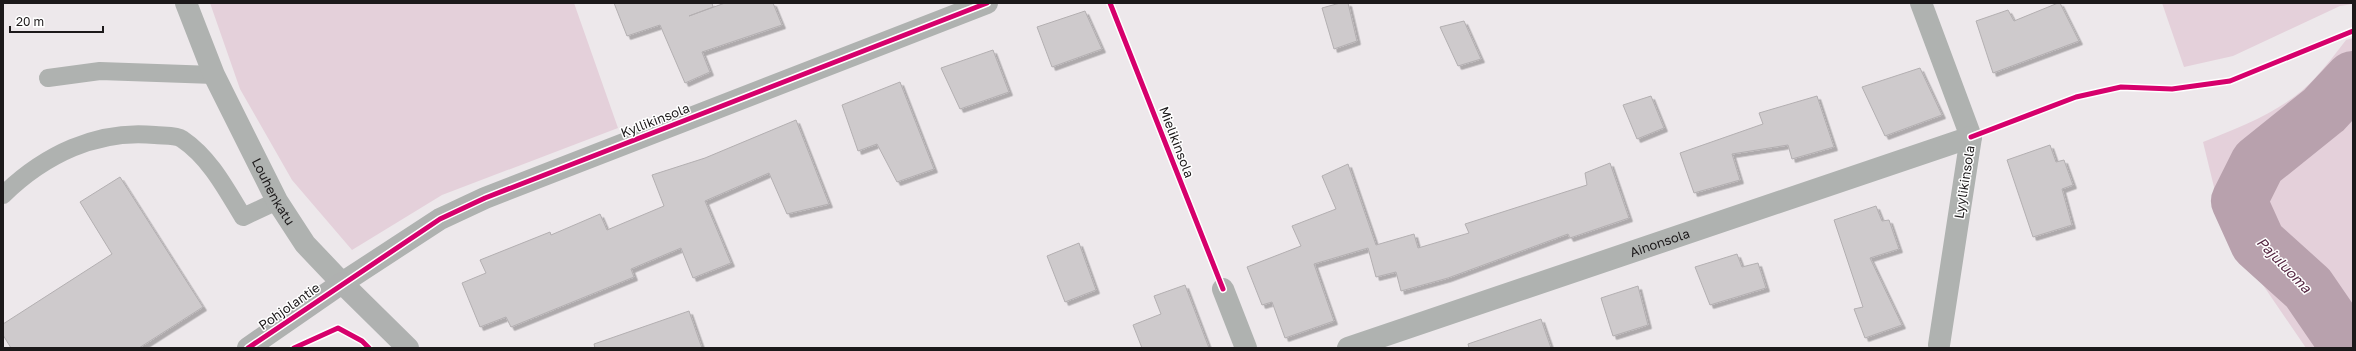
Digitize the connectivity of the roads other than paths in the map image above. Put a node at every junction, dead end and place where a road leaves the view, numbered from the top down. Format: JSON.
{"nodes":[{"id":1,"x":186,"y":3,"type":"edge"},
{"id":2,"x":987,"y":3,"type":"edge"},
{"id":3,"x":1921,"y":3,"type":"edge"},
{"id":4,"x":214,"y":75,"type":"junction"},
{"id":5,"x":48,"y":78,"type":"dead end"},
{"id":6,"x":1971,"y":137,"type":"junction"},
{"id":7,"x":3,"y":195,"type":"edge"},
{"id":8,"x":277,"y":201,"type":"junction"},
{"id":9,"x":342,"y":283,"type":"junction"},
{"id":10,"x":1223,"y":289,"type":"dead end"},
{"id":11,"x":1939,"y":344,"type":"dead end"},
{"id":12,"x":248,"y":348,"type":"edge"},
{"id":13,"x":408,"y":348,"type":"edge"},
{"id":14,"x":1246,"y":348,"type":"edge"},
{"id":15,"x":1348,"y":348,"type":"edge"}],
"edges":[{"from":1,"to":4,"type":"street","name":"Louhenkatu"},
{"from":2,"to":9,"type":"street","name":"Kyllikinsola"},
{"from":3,"to":6,"type":"street","name":"Lyylikinsola"},
{"from":4,"to":5,"type":"lane"},
{"from":4,"to":8,"type":"street","name":"Louhenkatu"},
{"from":6,"to":11,"type":"street","name":"Lyylikinsola"},
{"from":6,"to":15,"type":"street","name":"Ainonsola"},
{"from":7,"to":8,"type":"lane"},
{"from":8,"to":9,"type":"street","name":"Louhenkatu"},
{"from":9,"to":12,"type":"street","name":"Pohjolantie"},
{"from":9,"to":13,"type":"street","name":"Louhenkatu"},
{"from":10,"to":14,"type":"street"}]}
